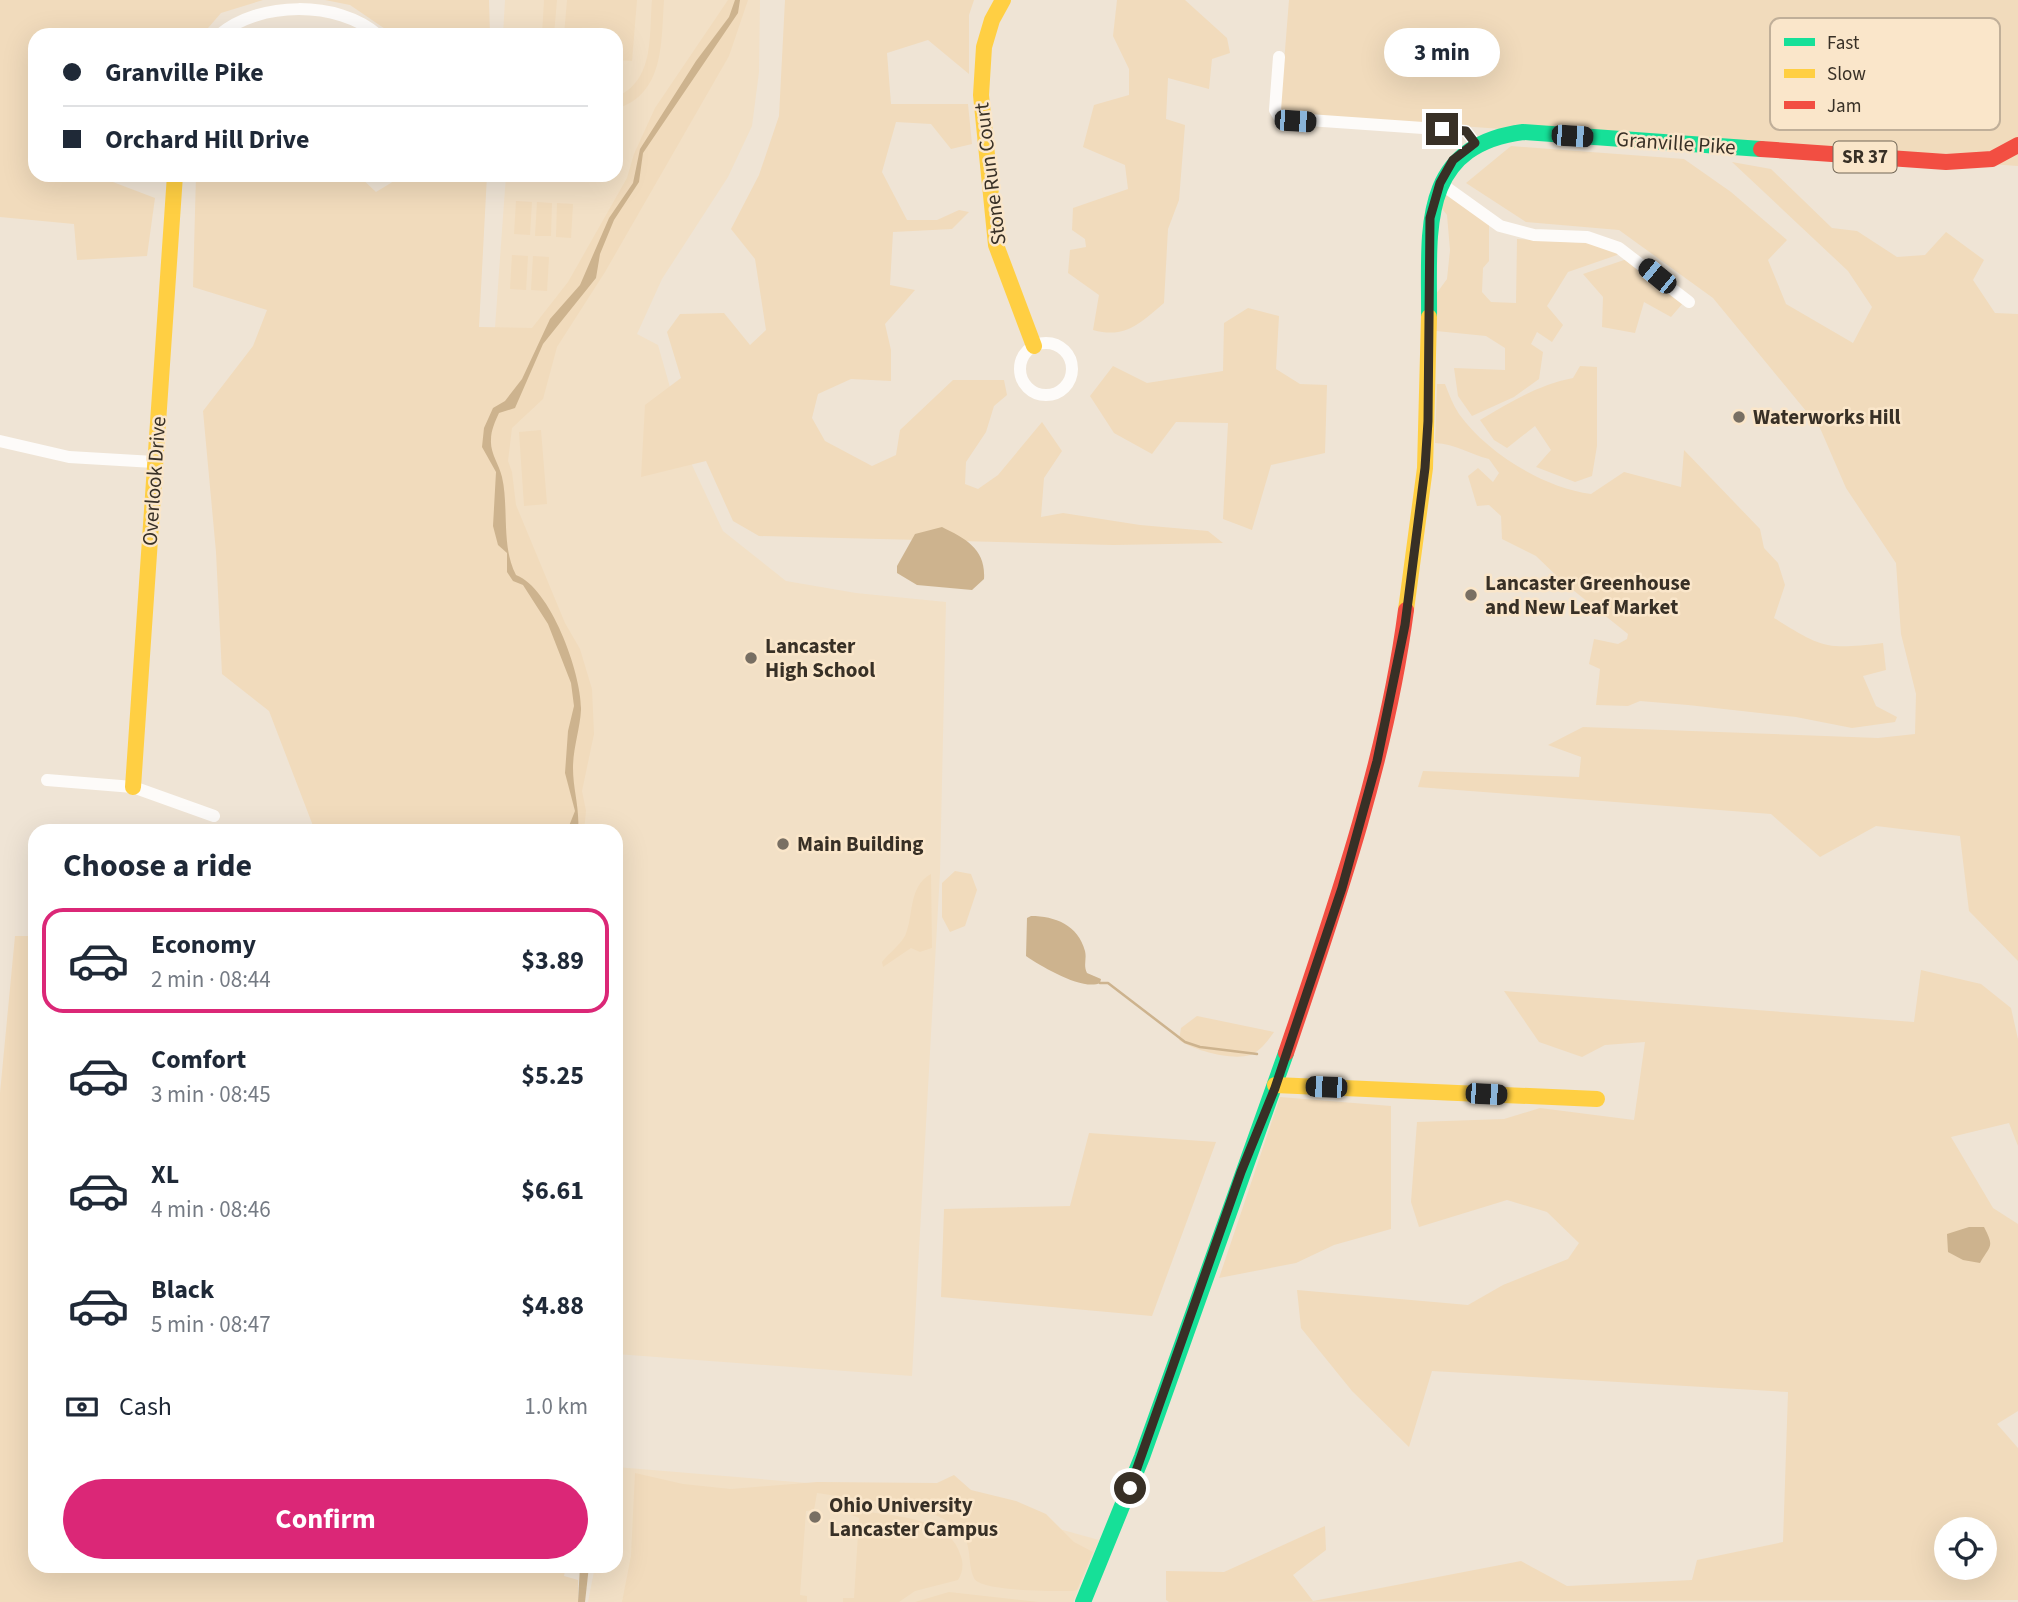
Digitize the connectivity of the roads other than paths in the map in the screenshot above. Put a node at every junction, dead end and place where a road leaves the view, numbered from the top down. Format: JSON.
{"nodes":[{"id":1,"x":1003,"y":0,"type":"edge"},
{"id":2,"x":230,"y":28,"type":"edge"},
{"id":3,"x":365,"y":28,"type":"edge"},
{"id":4,"x":1279,"y":57,"type":"dead end"},
{"id":5,"x":1475,"y":143,"type":"junction"},
{"id":6,"x":2018,"y":145,"type":"edge"},
{"id":7,"x":174,"y":182,"type":"edge"},
{"id":8,"x":1440,"y":183,"type":"junction"},
{"id":9,"x":1689,"y":302,"type":"dead end"},
{"id":10,"x":1034,"y":346,"type":"junction"},
{"id":11,"x":0,"y":441,"type":"edge"},
{"id":12,"x":154,"y":462,"type":"junction"},
{"id":13,"x":47,"y":780,"type":"dead end"},
{"id":14,"x":132,"y":787,"type":"junction"},
{"id":15,"x":214,"y":816,"type":"dead end"},
{"id":16,"x":1275,"y":1085,"type":"junction"},
{"id":17,"x":1597,"y":1099,"type":"dead end"},
{"id":18,"x":1083,"y":1602,"type":"edge"}],
"edges":[{"from":1,"to":10,"type":"main road","name":"Stone Run Court"},
{"from":2,"to":3,"type":"street"},
{"from":4,"to":5,"type":"street"},
{"from":5,"to":6,"type":"main road","name":"Granville Pike","number":"SR 37"},
{"from":5,"to":8,"type":"main road","name":"Granville Pike","number":"SR 37"},
{"from":7,"to":12,"type":"main road","name":"Overlook Drive"},
{"from":8,"to":9,"type":"street"},
{"from":8,"to":16,"type":"main road","name":"Granville Pike","number":"SR 37"},
{"from":10,"to":10,"type":"street"},
{"from":11,"to":12,"type":"street"},
{"from":12,"to":14,"type":"main road","name":"Overlook Drive"},
{"from":13,"to":14,"type":"street"},
{"from":14,"to":15,"type":"street"},
{"from":16,"to":17,"type":"main road"},
{"from":16,"to":18,"type":"main road","name":"Granville Pike","number":"SR 37"}]}
